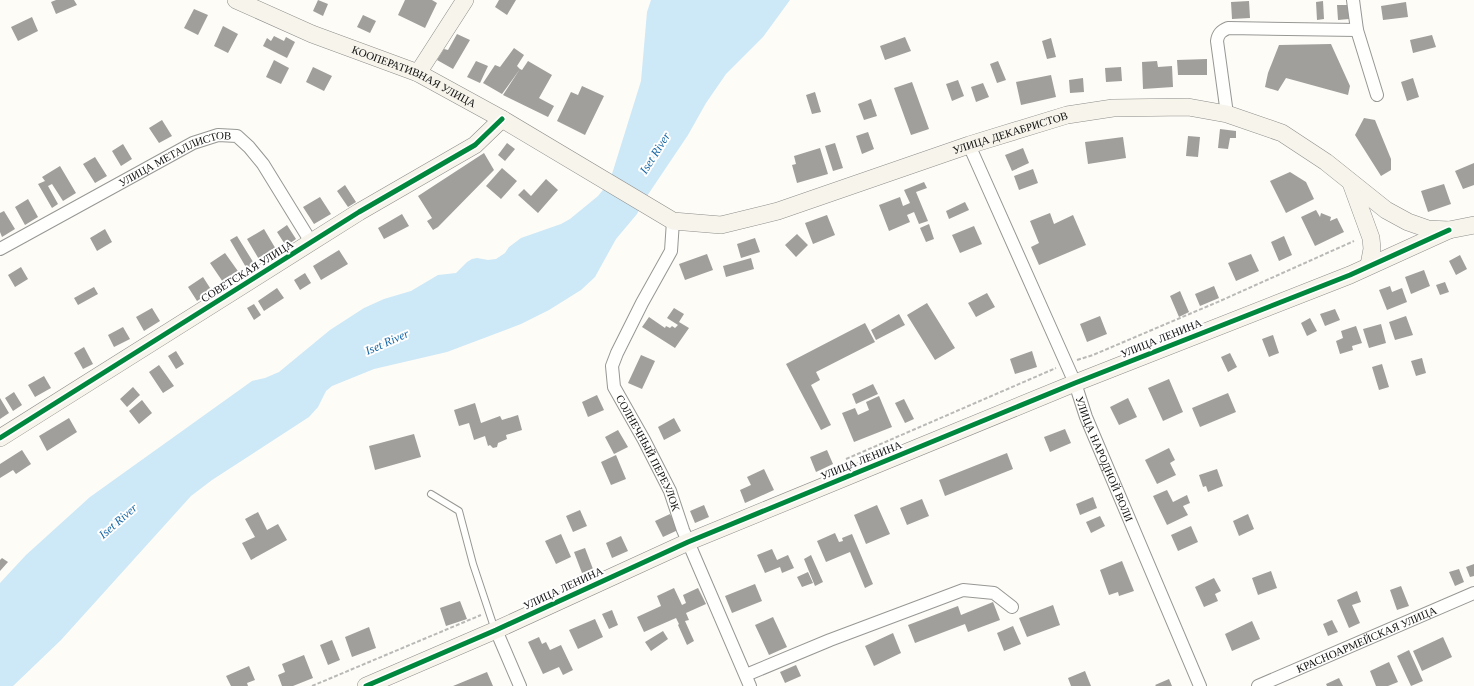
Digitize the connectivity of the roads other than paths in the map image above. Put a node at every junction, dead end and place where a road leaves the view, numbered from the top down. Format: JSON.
{"nodes":[{"id":1,"x":236,"y":0,"type":"edge"},
{"id":2,"x":465,"y":0,"type":"edge"},
{"id":3,"x":1353,"y":0,"type":"edge"},
{"id":4,"x":1357,"y":30,"type":"junction"},
{"id":5,"x":418,"y":73,"type":"junction"},
{"id":6,"x":1377,"y":96,"type":"dead end"},
{"id":7,"x":1227,"y":114,"type":"junction"},
{"id":8,"x":502,"y":119,"type":"junction"},
{"id":9,"x":969,"y":145,"type":"junction"},
{"id":10,"x":1352,"y":183,"type":"junction"},
{"id":11,"x":668,"y":219,"type":"junction"},
{"id":12,"x":1474,"y":225,"type":"edge"},
{"id":13,"x":1449,"y":230,"type":"junction"},
{"id":14,"x":311,"y":242,"type":"junction"},
{"id":15,"x":0,"y":249,"type":"edge"},
{"id":16,"x":1370,"y":266,"type":"junction"},
{"id":17,"x":1075,"y":383,"type":"junction"},
{"id":18,"x":0,"y":438,"type":"edge"},
{"id":19,"x":431,"y":494,"type":"dead end"},
{"id":20,"x":688,"y":542,"type":"junction"},
{"id":21,"x":1474,"y":594,"type":"edge"},
{"id":22,"x":1012,"y":607,"type":"dead end"},
{"id":23,"x":496,"y":630,"type":"junction"},
{"id":24,"x":748,"y":680,"type":"edge"},
{"id":25,"x":366,"y":686,"type":"edge"},
{"id":26,"x":520,"y":686,"type":"edge"},
{"id":27,"x":1200,"y":686,"type":"edge"},
{"id":28,"x":1258,"y":686,"type":"edge"}],
"edges":[{"from":1,"to":5,"type":"street","name":"КООПЕРАТИВНАЯ УЛИЦА"},
{"from":2,"to":5,"type":"street"},
{"from":3,"to":4,"type":"street"},
{"from":4,"to":6,"type":"street"},
{"from":4,"to":7,"type":"street"},
{"from":5,"to":8,"type":"street","name":"КООПЕРАТИВНАЯ УЛИЦА"},
{"from":7,"to":9,"type":"street","name":"УЛИЦА ДЕКАБРИСТОВ"},
{"from":7,"to":10,"type":"street","name":"УЛИЦА ДЕКАБРИСТОВ"},
{"from":8,"to":11,"type":"street","name":"КООПЕРАТИВНАЯ УЛИЦА"},
{"from":8,"to":14,"type":"street","name":"СОВЕТСКАЯ УЛИЦА"},
{"from":9,"to":11,"type":"street","name":"УЛИЦА ДЕКАБРИСТОВ"},
{"from":9,"to":17,"type":"street","name":"УЛИЦА НАРОДНОЙ ВОЛИ"},
{"from":10,"to":13,"type":"street","name":"УЛИЦА ДЕКАБРИСТОВ"},
{"from":10,"to":16,"type":"street"},
{"from":11,"to":20,"type":"street","name":"СОЛНЕЧНЫЙ ПЕРЕУЛОК"},
{"from":12,"to":13,"type":"street"},
{"from":13,"to":16,"type":"street","name":"УЛИЦА ЛЕНИНА"},
{"from":14,"to":15,"type":"street","name":"УЛИЦА МЕТАЛЛИСТОВ"},
{"from":14,"to":18,"type":"street","name":"СОВЕТСКАЯ УЛИЦА"},
{"from":16,"to":17,"type":"street","name":"УЛИЦА ЛЕНИНА"},
{"from":17,"to":20,"type":"street","name":"УЛИЦА ЛЕНИНА"},
{"from":17,"to":27,"type":"street","name":"УЛИЦА НАРОДНОЙ ВОЛИ"},
{"from":19,"to":23,"type":"lane"},
{"from":20,"to":23,"type":"street","name":"УЛИЦА ЛЕНИНА"},
{"from":20,"to":24,"type":"street","name":"СОЛНЕЧНЫЙ ПЕРЕУЛОК"},
{"from":21,"to":28,"type":"street","name":"КРАСНОАРМЕЙСКАЯ УЛИЦА"},
{"from":22,"to":24,"type":"street"},
{"from":23,"to":25,"type":"street","name":"УЛИЦА ЛЕНИНА"},
{"from":23,"to":26,"type":"street"}]}
